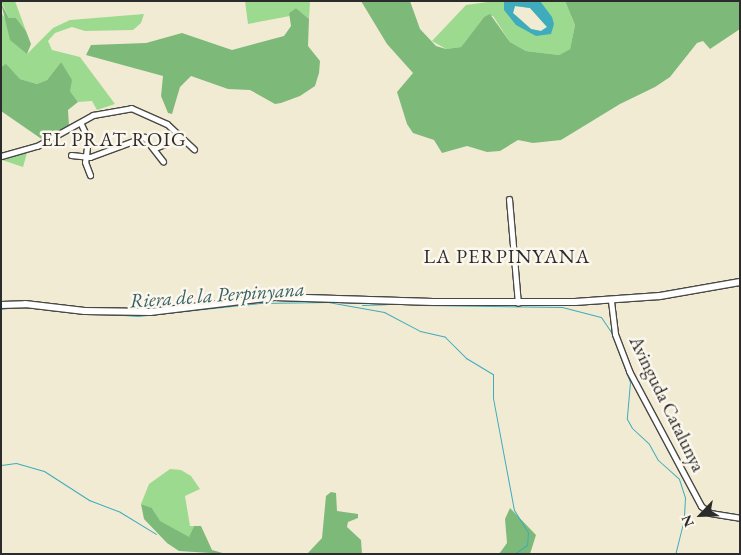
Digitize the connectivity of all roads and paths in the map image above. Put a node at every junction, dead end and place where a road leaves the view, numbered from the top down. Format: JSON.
{"nodes":[{"id":1,"x":81,"y":124,"type":"junction"},
{"id":2,"x":182,"y":138,"type":"junction"},
{"id":3,"x":155,"y":148,"type":"junction"},
{"id":4,"x":194,"y":149,"type":"dead end"},
{"id":5,"x":71,"y":155,"type":"dead end"},
{"id":6,"x":1,"y":156,"type":"edge"},
{"id":7,"x":86,"y":156,"type":"junction"},
{"id":8,"x":163,"y":162,"type":"dead end"},
{"id":9,"x":90,"y":175,"type":"dead end"},
{"id":10,"x":509,"y":200,"type":"dead end"},
{"id":11,"x":740,"y":282,"type":"edge"},
{"id":12,"x":611,"y":301,"type":"junction"},
{"id":13,"x":518,"y":303,"type":"junction"},
{"id":14,"x":1,"y":305,"type":"edge"},
{"id":15,"x":740,"y":518,"type":"edge"}],
"edges":[{"from":1,"to":2,"type":"street"},
{"from":1,"to":6,"type":"street"},
{"from":1,"to":7,"type":"street"},
{"from":2,"to":3,"type":"street"},
{"from":2,"to":4,"type":"street"},
{"from":3,"to":7,"type":"street"},
{"from":3,"to":8,"type":"street"},
{"from":5,"to":7,"type":"street"},
{"from":7,"to":9,"type":"street"},
{"from":10,"to":13,"type":"street"},
{"from":11,"to":12,"type":"street"},
{"from":12,"to":13,"type":"street"},
{"from":12,"to":15,"type":"street","name":"Avinguda Catalunya"},
{"from":13,"to":14,"type":"street"}]}
